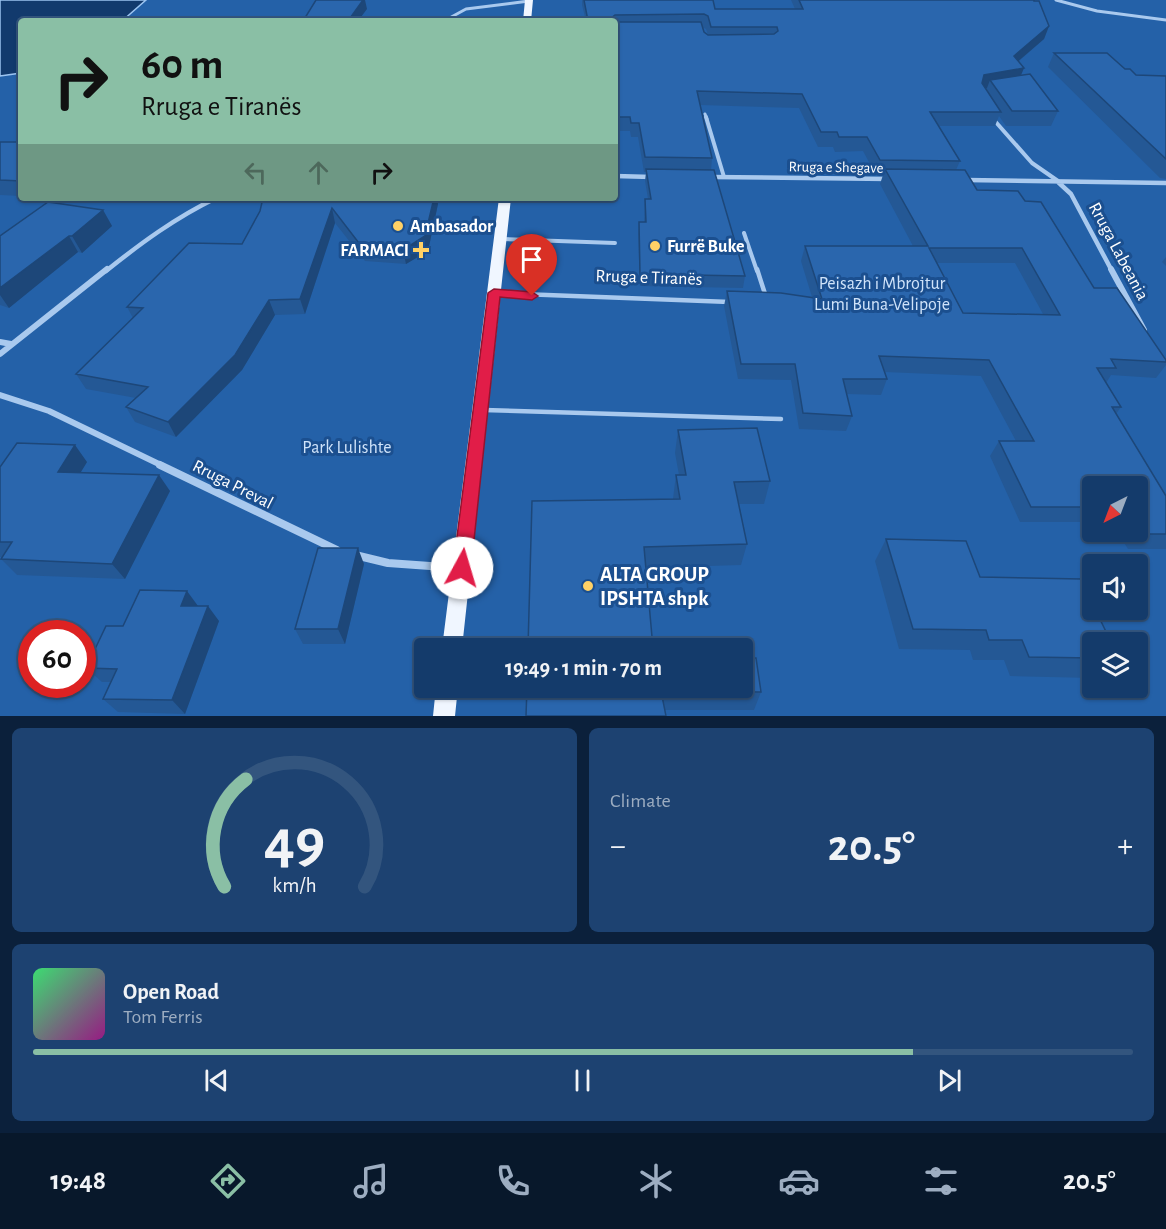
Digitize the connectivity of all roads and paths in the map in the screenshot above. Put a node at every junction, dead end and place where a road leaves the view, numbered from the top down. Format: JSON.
{"nodes":[{"id":1,"x":529,"y":0,"type":"edge"},
{"id":2,"x":1056,"y":0,"type":"edge"},
{"id":3,"x":450,"y":18,"type":"edge"},
{"id":4,"x":527,"y":18,"type":"edge"},
{"id":5,"x":1166,"y":20,"type":"edge"},
{"id":6,"x":989,"y":113,"type":"edge"},
{"id":7,"x":705,"y":114,"type":"edge"},
{"id":8,"x":618,"y":176,"type":"edge"},
{"id":9,"x":659,"y":177,"type":"edge"},
{"id":10,"x":702,"y":177,"type":"edge"},
{"id":11,"x":724,"y":177,"type":"junction"},
{"id":12,"x":891,"y":179,"type":"edge"},
{"id":13,"x":962,"y":180,"type":"edge"},
{"id":14,"x":1058,"y":181,"type":"junction"},
{"id":15,"x":1166,"y":183,"type":"edge"},
{"id":16,"x":210,"y":201,"type":"edge"},
{"id":17,"x":505,"y":201,"type":"edge"},
{"id":18,"x":744,"y":233,"type":"dead end"},
{"id":19,"x":500,"y":239,"type":"junction"},
{"id":20,"x":615,"y":243,"type":"dead end"},
{"id":21,"x":494,"y":293,"type":"junction"},
{"id":22,"x":733,"y":302,"type":"edge"},
{"id":23,"x":756,"y":302,"type":"edge"},
{"id":24,"x":1146,"y":334,"type":"edge"},
{"id":25,"x":0,"y":342,"type":"edge"},
{"id":26,"x":11,"y":344,"type":"junction"},
{"id":27,"x":0,"y":354,"type":"edge"},
{"id":28,"x":0,"y":395,"type":"edge"},
{"id":29,"x":480,"y":410,"type":"junction"},
{"id":30,"x":781,"y":419,"type":"dead end"},
{"id":31,"x":462,"y":568,"type":"junction"},
{"id":32,"x":453,"y":638,"type":"edge"},
{"id":33,"x":446,"y":698,"type":"edge"},
{"id":34,"x":444,"y":716,"type":"edge"}],
"edges":[{"from":1,"to":3,"type":"lane"},
{"from":1,"to":4,"type":"main road"},
{"from":2,"to":5,"type":"lane"},
{"from":6,"to":14,"type":"lane"},
{"from":7,"to":11,"type":"lane"},
{"from":8,"to":9,"type":"street"},
{"from":10,"to":11,"type":"street","name":"Rruga e Shegave"},
{"from":11,"to":12,"type":"street","name":"Rruga e Shegave"},
{"from":13,"to":14,"type":"street"},
{"from":14,"to":15,"type":"street"},
{"from":14,"to":24,"type":"street","name":"Rruga Labeania"},
{"from":16,"to":26,"type":"street"},
{"from":17,"to":19,"type":"main road"},
{"from":18,"to":23,"type":"lane"},
{"from":19,"to":20,"type":"lane"},
{"from":19,"to":21,"type":"main road"},
{"from":21,"to":22,"type":"lane","name":"Rruga e Tiranës"},
{"from":21,"to":29,"type":"main road"},
{"from":25,"to":26,"type":"street"},
{"from":26,"to":27,"type":"street"},
{"from":28,"to":31,"type":"street","name":"Rruga Preval"},
{"from":29,"to":30,"type":"lane"},
{"from":29,"to":31,"type":"main road"},
{"from":31,"to":32,"type":"main road"},
{"from":33,"to":34,"type":"main road"}]}
